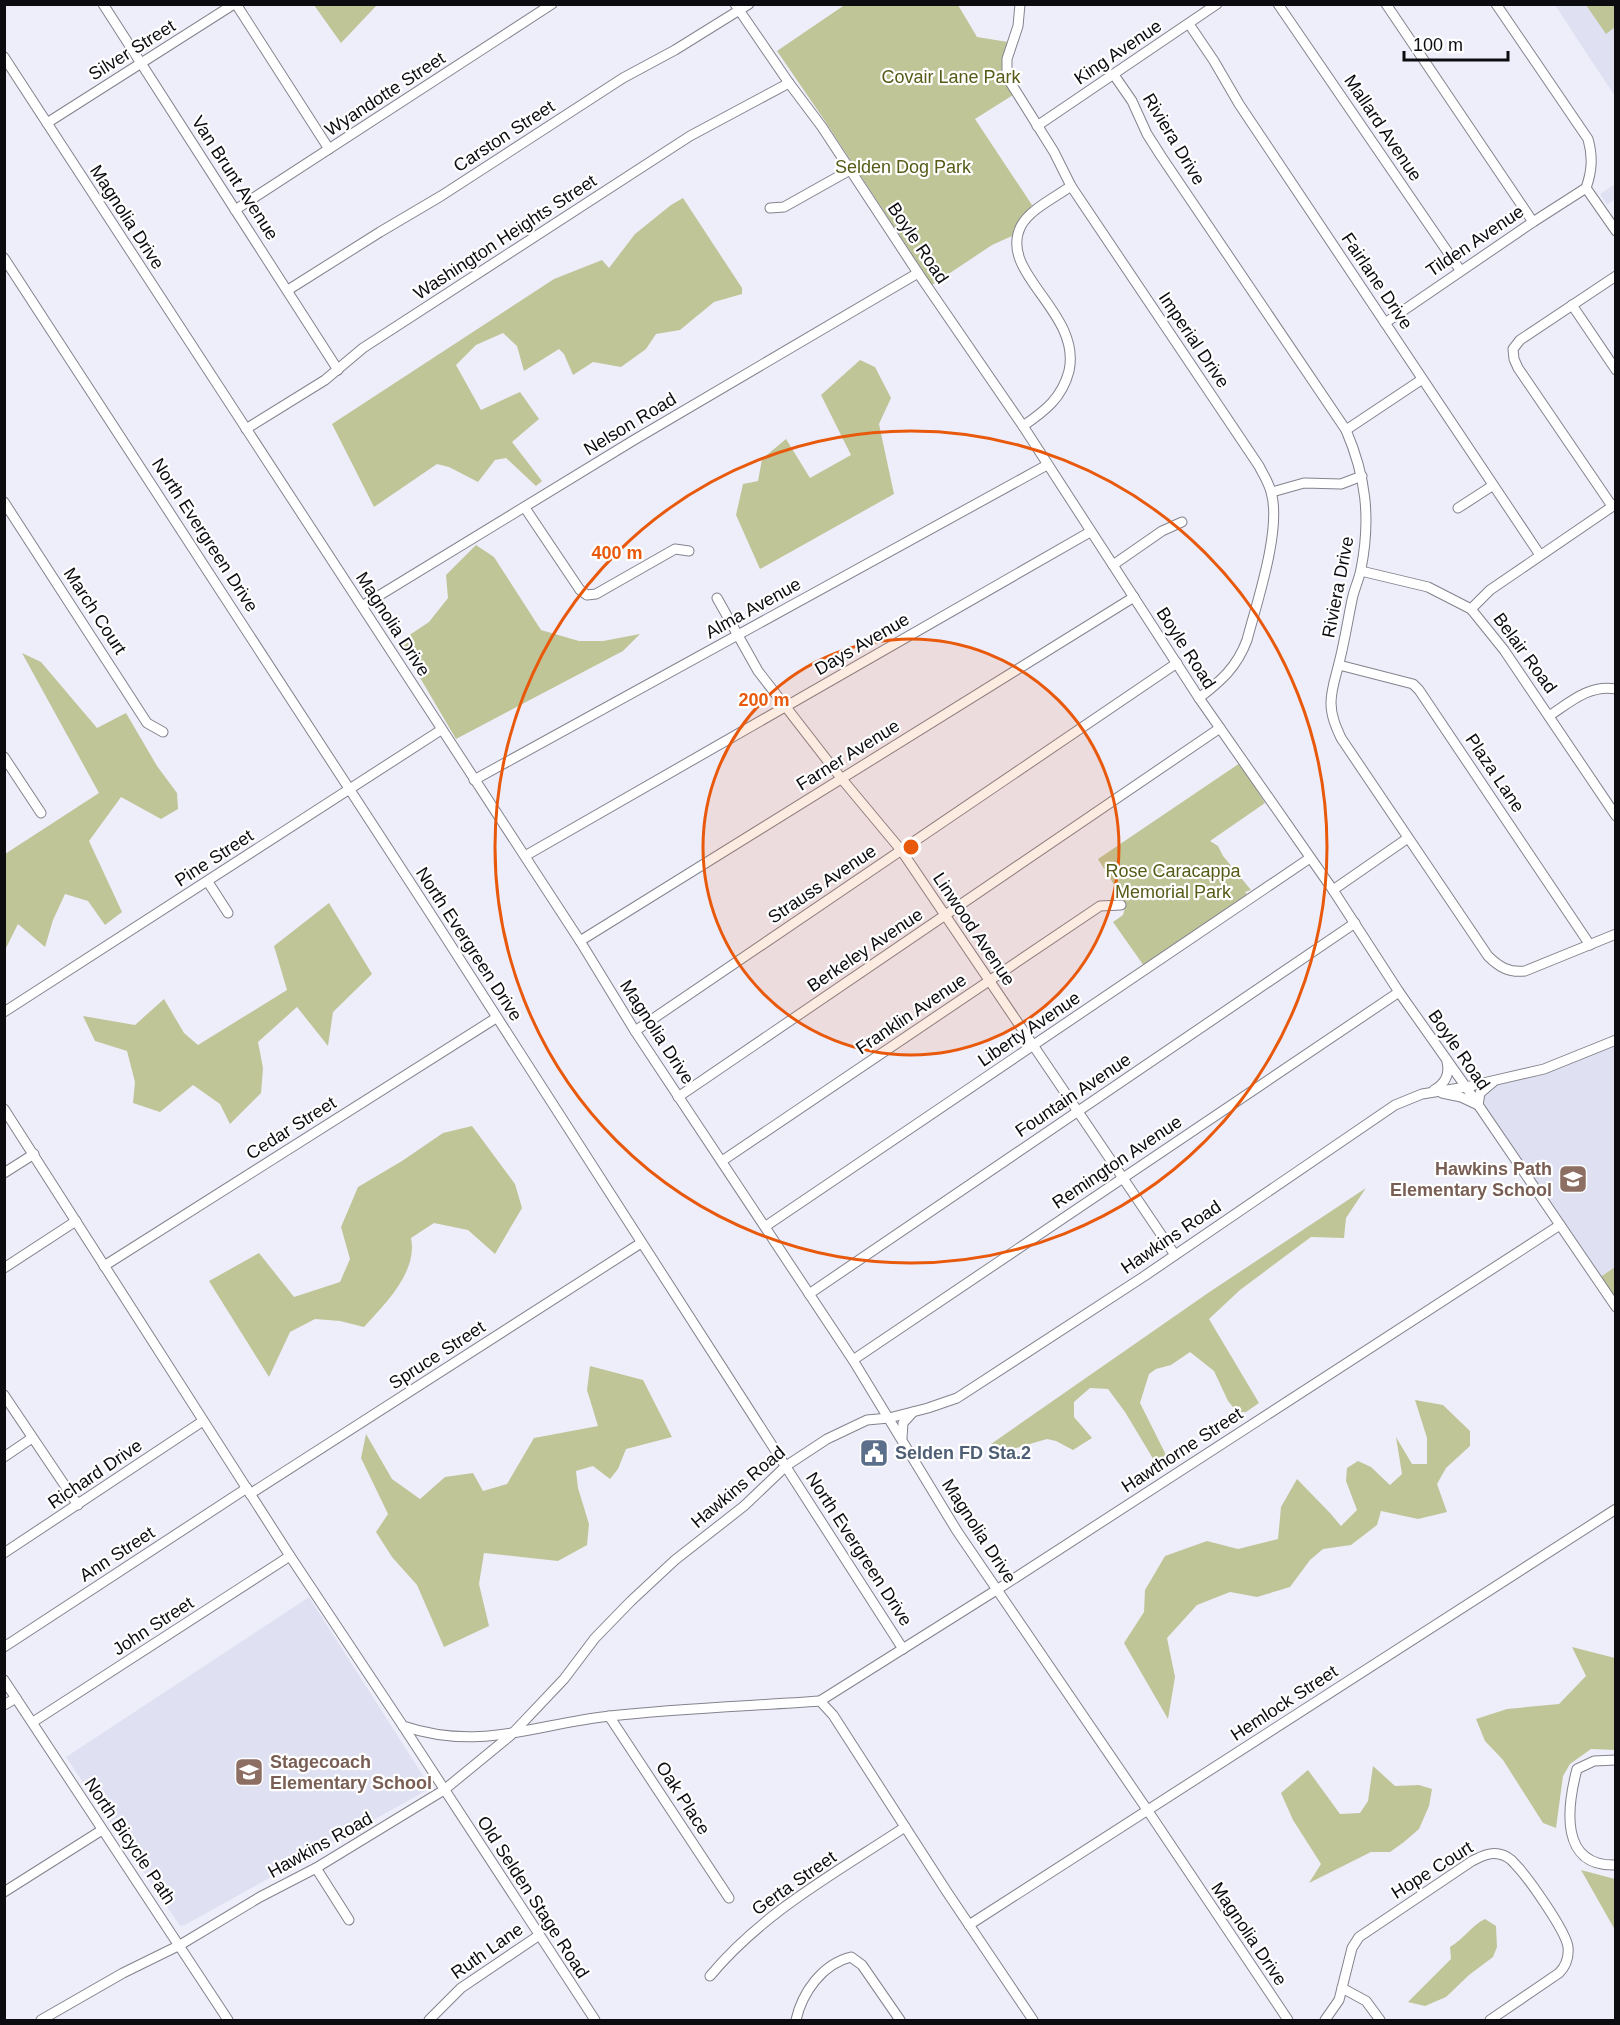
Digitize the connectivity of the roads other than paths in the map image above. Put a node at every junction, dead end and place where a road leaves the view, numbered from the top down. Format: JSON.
{"nodes":[{"id":1,"x":103,"y":4,"type":"edge"},
{"id":2,"x":235,"y":4,"type":"edge"},
{"id":3,"x":552,"y":4,"type":"edge"},
{"id":4,"x":749,"y":4,"type":"edge"},
{"id":5,"x":1020,"y":4,"type":"edge"},
{"id":6,"x":1217,"y":4,"type":"edge"},
{"id":7,"x":1278,"y":4,"type":"edge"},
{"id":8,"x":1386,"y":4,"type":"edge"},
{"id":9,"x":1496,"y":4,"type":"edge"},
{"id":10,"x":737,"y":8,"type":"edge"},
{"id":11,"x":1189,"y":24,"type":"junction"},
{"id":12,"x":4,"y":57,"type":"edge"},
{"id":13,"x":141,"y":64,"type":"junction"},
{"id":14,"x":1114,"y":75,"type":"junction"},
{"id":15,"x":789,"y":83,"type":"junction"},
{"id":16,"x":47,"y":123,"type":"junction"},
{"id":17,"x":1037,"y":126,"type":"junction"},
{"id":18,"x":329,"y":149,"type":"junction"},
{"id":19,"x":850,"y":170,"type":"junction"},
{"id":20,"x":1071,"y":186,"type":"junction"},
{"id":21,"x":1586,"y":188,"type":"junction"},
{"id":22,"x":770,"y":208,"type":"dead end"},
{"id":23,"x":235,"y":210,"type":"junction"},
{"id":24,"x":1533,"y":222,"type":"junction"},
{"id":25,"x":1616,"y":231,"type":"edge"},
{"id":26,"x":4,"y":258,"type":"edge"},
{"id":27,"x":1460,"y":270,"type":"junction"},
{"id":28,"x":918,"y":273,"type":"junction"},
{"id":29,"x":1616,"y":276,"type":"edge"},
{"id":30,"x":288,"y":290,"type":"junction"},
{"id":31,"x":1572,"y":305,"type":"junction"},
{"id":32,"x":1385,"y":323,"type":"junction"},
{"id":33,"x":339,"y":370,"type":"junction"},
{"id":34,"x":1616,"y":370,"type":"edge"},
{"id":35,"x":1421,"y":380,"type":"junction"},
{"id":36,"x":1023,"y":426,"type":"junction"},
{"id":37,"x":246,"y":429,"type":"junction"},
{"id":38,"x":1346,"y":430,"type":"junction"},
{"id":39,"x":1047,"y":465,"type":"junction"},
{"id":40,"x":1362,"y":476,"type":"junction"},
{"id":41,"x":1492,"y":486,"type":"junction"},
{"id":42,"x":1272,"y":492,"type":"junction"},
{"id":43,"x":4,"y":502,"type":"edge"},
{"id":44,"x":1614,"y":505,"type":"edge"},
{"id":45,"x":525,"y":508,"type":"junction"},
{"id":46,"x":1458,"y":508,"type":"dead end"},
{"id":47,"x":1182,"y":522,"type":"dead end"},
{"id":48,"x":1090,"y":532,"type":"junction"},
{"id":49,"x":689,"y":551,"type":"dead end"},
{"id":50,"x":1540,"y":555,"type":"junction"},
{"id":51,"x":1113,"y":565,"type":"junction"},
{"id":52,"x":1361,"y":570,"type":"junction"},
{"id":53,"x":1134,"y":597,"type":"junction"},
{"id":54,"x":717,"y":598,"type":"dead end"},
{"id":55,"x":362,"y":606,"type":"junction"},
{"id":56,"x":1471,"y":609,"type":"junction"},
{"id":57,"x":739,"y":634,"type":"junction"},
{"id":58,"x":1176,"y":663,"type":"junction"},
{"id":59,"x":1339,"y":665,"type":"junction"},
{"id":60,"x":1616,"y":688,"type":"edge"},
{"id":61,"x":1198,"y":698,"type":"junction"},
{"id":62,"x":786,"y":707,"type":"junction"},
{"id":63,"x":1550,"y":716,"type":"junction"},
{"id":64,"x":1220,"y":728,"type":"junction"},
{"id":65,"x":441,"y":730,"type":"junction"},
{"id":66,"x":163,"y":732,"type":"dead end"},
{"id":67,"x":4,"y":757,"type":"edge"},
{"id":68,"x":841,"y":778,"type":"junction"},
{"id":69,"x":474,"y":780,"type":"junction"},
{"id":70,"x":351,"y":790,"type":"junction"},
{"id":71,"x":41,"y":813,"type":"dead end"},
{"id":72,"x":1616,"y":816,"type":"edge"},
{"id":73,"x":1408,"y":838,"type":"junction"},
{"id":74,"x":901,"y":850,"type":"junction"},
{"id":75,"x":525,"y":856,"type":"junction"},
{"id":76,"x":1310,"y":858,"type":"junction"},
{"id":77,"x":208,"y":882,"type":"junction"},
{"id":78,"x":1333,"y":890,"type":"junction"},
{"id":79,"x":1121,"y":905,"type":"dead end"},
{"id":80,"x":228,"y":913,"type":"dead end"},
{"id":81,"x":945,"y":915,"type":"junction"},
{"id":82,"x":1355,"y":923,"type":"junction"},
{"id":83,"x":1616,"y":934,"type":"edge"},
{"id":84,"x":580,"y":941,"type":"junction"},
{"id":85,"x":1590,"y":945,"type":"junction"},
{"id":86,"x":990,"y":981,"type":"junction"},
{"id":87,"x":1399,"y":992,"type":"junction"},
{"id":88,"x":4,"y":1012,"type":"edge"},
{"id":89,"x":496,"y":1018,"type":"junction"},
{"id":90,"x":635,"y":1031,"type":"junction"},
{"id":91,"x":1616,"y":1040,"type":"edge"},
{"id":92,"x":1034,"y":1046,"type":"junction"},
{"id":93,"x":1447,"y":1060,"type":"junction"},
{"id":94,"x":1496,"y":1080,"type":"junction"},
{"id":95,"x":1467,"y":1087,"type":"junction"},
{"id":96,"x":1431,"y":1092,"type":"junction"},
{"id":97,"x":678,"y":1097,"type":"junction"},
{"id":98,"x":1478,"y":1105,"type":"junction"},
{"id":99,"x":4,"y":1109,"type":"edge"},
{"id":100,"x":1078,"y":1112,"type":"junction"},
{"id":101,"x":34,"y":1154,"type":"junction"},
{"id":102,"x":722,"y":1161,"type":"junction"},
{"id":103,"x":4,"y":1173,"type":"edge"},
{"id":104,"x":1122,"y":1178,"type":"junction"},
{"id":105,"x":76,"y":1221,"type":"junction"},
{"id":106,"x":1560,"y":1225,"type":"junction"},
{"id":107,"x":766,"y":1226,"type":"junction"},
{"id":108,"x":641,"y":1244,"type":"junction"},
{"id":109,"x":1175,"y":1256,"type":"junction"},
{"id":110,"x":104,"y":1266,"type":"junction"},
{"id":111,"x":4,"y":1268,"type":"edge"},
{"id":112,"x":809,"y":1294,"type":"junction"},
{"id":113,"x":1616,"y":1307,"type":"edge"},
{"id":114,"x":853,"y":1360,"type":"junction"},
{"id":115,"x":4,"y":1395,"type":"edge"},
{"id":116,"x":913,"y":1412,"type":"junction"},
{"id":117,"x":889,"y":1418,"type":"junction"},
{"id":118,"x":203,"y":1421,"type":"junction"},
{"id":119,"x":32,"y":1438,"type":"junction"},
{"id":120,"x":902,"y":1440,"type":"junction"},
{"id":121,"x":4,"y":1456,"type":"edge"},
{"id":122,"x":786,"y":1466,"type":"junction"},
{"id":123,"x":249,"y":1491,"type":"junction"},
{"id":124,"x":78,"y":1505,"type":"junction"},
{"id":125,"x":1616,"y":1509,"type":"edge"},
{"id":126,"x":4,"y":1553,"type":"edge"},
{"id":127,"x":290,"y":1556,"type":"junction"},
{"id":128,"x":998,"y":1589,"type":"junction"},
{"id":129,"x":4,"y":1647,"type":"edge"},
{"id":130,"x":903,"y":1649,"type":"junction"},
{"id":131,"x":4,"y":1680,"type":"edge"},
{"id":132,"x":16,"y":1698,"type":"junction"},
{"id":133,"x":820,"y":1701,"type":"junction"},
{"id":134,"x":4,"y":1705,"type":"edge"},
{"id":135,"x":609,"y":1716,"type":"junction"},
{"id":136,"x":33,"y":1722,"type":"junction"},
{"id":137,"x":403,"y":1726,"type":"junction"},
{"id":138,"x":510,"y":1735,"type":"junction"},
{"id":139,"x":1616,"y":1760,"type":"edge"},
{"id":140,"x":444,"y":1790,"type":"junction"},
{"id":141,"x":1148,"y":1811,"type":"junction"},
{"id":142,"x":905,"y":1827,"type":"junction"},
{"id":143,"x":102,"y":1830,"type":"junction"},
{"id":144,"x":1616,"y":1865,"type":"edge"},
{"id":145,"x":315,"y":1868,"type":"junction"},
{"id":146,"x":4,"y":1892,"type":"edge"},
{"id":147,"x":729,"y":1898,"type":"dead end"},
{"id":148,"x":349,"y":1920,"type":"dead end"},
{"id":149,"x":969,"y":1925,"type":"junction"},
{"id":150,"x":538,"y":1936,"type":"junction"},
{"id":151,"x":180,"y":1945,"type":"junction"},
{"id":152,"x":710,"y":1976,"type":"dead end"},
{"id":153,"x":1342,"y":1988,"type":"junction"},
{"id":154,"x":41,"y":2020,"type":"edge"},
{"id":155,"x":228,"y":2020,"type":"edge"},
{"id":156,"x":429,"y":2020,"type":"edge"},
{"id":157,"x":595,"y":2020,"type":"edge"},
{"id":158,"x":796,"y":2020,"type":"edge"},
{"id":159,"x":900,"y":2020,"type":"edge"},
{"id":160,"x":1033,"y":2020,"type":"edge"},
{"id":161,"x":1288,"y":2020,"type":"edge"},
{"id":162,"x":1325,"y":2020,"type":"edge"},
{"id":163,"x":1380,"y":2020,"type":"edge"},
{"id":164,"x":1490,"y":2020,"type":"edge"}],
"edges":[{"from":1,"to":13,"type":"street","name":"Van Brunt Avenue"},
{"from":2,"to":13,"type":"street","name":"Silver Street"},
{"from":2,"to":18,"type":"street"},
{"from":3,"to":18,"type":"street","name":"Wyandotte Street"},
{"from":4,"to":10,"type":"street","name":"Carston Street"},
{"from":5,"to":17,"type":"street","name":"Imperial Drive"},
{"from":6,"to":11,"type":"street","name":"King Avenue"},
{"from":7,"to":27,"type":"street","name":"Mallard Avenue"},
{"from":8,"to":24,"type":"street"},
{"from":9,"to":21,"type":"street"},
{"from":10,"to":15,"type":"street","name":"Boyle Road"},
{"from":10,"to":30,"type":"street","name":"Carston Street"},
{"from":11,"to":14,"type":"street","name":"King Avenue"},
{"from":11,"to":32,"type":"street","name":"Fairlane Drive"},
{"from":12,"to":16,"type":"street","name":"Magnolia Drive"},
{"from":13,"to":16,"type":"street","name":"Silver Street"},
{"from":13,"to":23,"type":"street","name":"Van Brunt Avenue"},
{"from":14,"to":17,"type":"street","name":"King Avenue"},
{"from":14,"to":38,"type":"street","name":"Riviera Drive"},
{"from":15,"to":19,"type":"street","name":"Boyle Road"},
{"from":15,"to":33,"type":"street","name":"Washington Heights Street"},
{"from":16,"to":37,"type":"street","name":"Magnolia Drive"},
{"from":17,"to":20,"type":"street","name":"Imperial Drive"},
{"from":18,"to":23,"type":"street","name":"Wyandotte Street"},
{"from":19,"to":22,"type":"street"},
{"from":19,"to":28,"type":"street","name":"Boyle Road"},
{"from":20,"to":36,"type":"street"},
{"from":20,"to":42,"type":"street","name":"Imperial Drive"},
{"from":21,"to":24,"type":"street","name":"Tilden Avenue"},
{"from":21,"to":25,"type":"street"},
{"from":23,"to":30,"type":"street","name":"Van Brunt Avenue"},
{"from":24,"to":27,"type":"street","name":"Tilden Avenue"},
{"from":26,"to":70,"type":"street","name":"North Evergreen Drive"},
{"from":27,"to":32,"type":"street","name":"Tilden Avenue"},
{"from":28,"to":36,"type":"street","name":"Boyle Road"},
{"from":28,"to":45,"type":"street","name":"Nelson Road"},
{"from":29,"to":31,"type":"street"},
{"from":30,"to":33,"type":"street","name":"Van Brunt Avenue"},
{"from":31,"to":34,"type":"street"},
{"from":31,"to":44,"type":"street"},
{"from":32,"to":35,"type":"street","name":"Fairlane Drive"},
{"from":33,"to":37,"type":"street","name":"Washington Heights Street"},
{"from":35,"to":38,"type":"street"},
{"from":35,"to":41,"type":"street","name":"Fairlane Drive"},
{"from":36,"to":39,"type":"street","name":"Boyle Road"},
{"from":37,"to":55,"type":"street","name":"Magnolia Drive"},
{"from":38,"to":40,"type":"street","name":"Riviera Drive"},
{"from":39,"to":48,"type":"street","name":"Boyle Road"},
{"from":39,"to":57,"type":"street","name":"Alma Avenue"},
{"from":40,"to":42,"type":"street"},
{"from":40,"to":52,"type":"street","name":"Riviera Drive"},
{"from":41,"to":46,"type":"street"},
{"from":41,"to":50,"type":"street","name":"Fairlane Drive"},
{"from":42,"to":61,"type":"street","name":"Imperial Drive"},
{"from":43,"to":66,"type":"street","name":"March Court"},
{"from":44,"to":50,"type":"street"},
{"from":45,"to":49,"type":"street"},
{"from":45,"to":55,"type":"street","name":"Nelson Road"},
{"from":47,"to":51,"type":"street"},
{"from":48,"to":51,"type":"street","name":"Boyle Road"},
{"from":48,"to":62,"type":"street","name":"Days Avenue"},
{"from":50,"to":56,"type":"street"},
{"from":51,"to":53,"type":"street","name":"Boyle Road"},
{"from":52,"to":56,"type":"street","name":"Belair Road"},
{"from":52,"to":59,"type":"street","name":"Riviera Drive"},
{"from":53,"to":58,"type":"street","name":"Boyle Road"},
{"from":53,"to":68,"type":"street","name":"Farner Avenue"},
{"from":54,"to":57,"type":"street","name":"Linwood Avenue"},
{"from":55,"to":65,"type":"street","name":"Magnolia Drive"},
{"from":56,"to":63,"type":"street","name":"Belair Road"},
{"from":57,"to":62,"type":"street","name":"Linwood Avenue"},
{"from":57,"to":69,"type":"street","name":"Alma Avenue"},
{"from":58,"to":61,"type":"street","name":"Boyle Road"},
{"from":58,"to":74,"type":"street","name":"Strauss Avenue"},
{"from":59,"to":73,"type":"street","name":"Riviera Drive"},
{"from":59,"to":85,"type":"street","name":"Plaza Lane"},
{"from":60,"to":63,"type":"street"},
{"from":61,"to":64,"type":"street","name":"Boyle Road"},
{"from":62,"to":68,"type":"street","name":"Linwood Avenue"},
{"from":62,"to":75,"type":"street","name":"Days Avenue"},
{"from":63,"to":72,"type":"street","name":"Belair Road"},
{"from":64,"to":76,"type":"street","name":"Boyle Road"},
{"from":64,"to":81,"type":"street","name":"Berkeley Avenue"},
{"from":65,"to":69,"type":"street","name":"Magnolia Drive"},
{"from":65,"to":70,"type":"street","name":"Pine Street"},
{"from":67,"to":71,"type":"street"},
{"from":68,"to":74,"type":"street","name":"Linwood Avenue"},
{"from":68,"to":84,"type":"street","name":"Farner Avenue"},
{"from":69,"to":75,"type":"street","name":"Magnolia Drive"},
{"from":70,"to":77,"type":"street","name":"Pine Street"},
{"from":70,"to":89,"type":"street","name":"North Evergreen Drive"},
{"from":73,"to":78,"type":"street"},
{"from":73,"to":85,"type":"street","name":"Riviera Drive"},
{"from":74,"to":81,"type":"street","name":"Linwood Avenue"},
{"from":74,"to":90,"type":"street","name":"Strauss Avenue"},
{"from":75,"to":84,"type":"street","name":"Magnolia Drive"},
{"from":76,"to":78,"type":"street","name":"Boyle Road"},
{"from":76,"to":92,"type":"street","name":"Liberty Avenue"},
{"from":77,"to":80,"type":"street"},
{"from":77,"to":88,"type":"street","name":"Pine Street"},
{"from":78,"to":82,"type":"street","name":"Boyle Road"},
{"from":79,"to":86,"type":"street","name":"Franklin Avenue"},
{"from":81,"to":86,"type":"street","name":"Linwood Avenue"},
{"from":81,"to":97,"type":"street","name":"Berkeley Avenue"},
{"from":82,"to":87,"type":"street","name":"Boyle Road"},
{"from":82,"to":100,"type":"street","name":"Fountain Avenue"},
{"from":83,"to":85,"type":"street","name":"Riviera Drive"},
{"from":84,"to":90,"type":"street","name":"Magnolia Drive"},
{"from":86,"to":92,"type":"street","name":"Linwood Avenue"},
{"from":86,"to":102,"type":"street","name":"Franklin Avenue"},
{"from":87,"to":93,"type":"street","name":"Boyle Road"},
{"from":87,"to":104,"type":"street","name":"Remington Avenue"},
{"from":89,"to":108,"type":"street","name":"North Evergreen Drive"},
{"from":89,"to":110,"type":"street","name":"Cedar Street"},
{"from":90,"to":97,"type":"street","name":"Magnolia Drive"},
{"from":91,"to":94,"type":"street","name":"Hawkins Road"},
{"from":92,"to":100,"type":"street","name":"Linwood Avenue"},
{"from":92,"to":107,"type":"street","name":"Liberty Avenue"},
{"from":93,"to":95,"type":"street","name":"Boyle Road"},
{"from":93,"to":96,"type":"street"},
{"from":94,"to":95,"type":"street","name":"Hawkins Road"},
{"from":94,"to":98,"type":"street"},
{"from":95,"to":96,"type":"street","name":"Hawkins Road"},
{"from":95,"to":98,"type":"street","name":"Boyle Road"},
{"from":96,"to":98,"type":"street"},
{"from":96,"to":109,"type":"street","name":"Hawkins Road"},
{"from":97,"to":102,"type":"street","name":"Magnolia Drive"},
{"from":98,"to":106,"type":"street","name":"Boyle Road"},
{"from":99,"to":101,"type":"street","name":"Old Selden Stage Road"},
{"from":100,"to":104,"type":"street","name":"Linwood Avenue"},
{"from":100,"to":112,"type":"street","name":"Fountain Avenue"},
{"from":101,"to":103,"type":"street"},
{"from":101,"to":105,"type":"street","name":"Old Selden Stage Road"},
{"from":102,"to":107,"type":"street","name":"Magnolia Drive"},
{"from":104,"to":109,"type":"street","name":"Linwood Avenue"},
{"from":104,"to":114,"type":"street","name":"Remington Avenue"},
{"from":105,"to":110,"type":"street","name":"Old Selden Stage Road"},
{"from":105,"to":111,"type":"street"},
{"from":106,"to":113,"type":"street","name":"Boyle Road"},
{"from":106,"to":128,"type":"street","name":"Hawthorne Street"},
{"from":107,"to":112,"type":"street","name":"Magnolia Drive"},
{"from":108,"to":122,"type":"street","name":"North Evergreen Drive"},
{"from":108,"to":123,"type":"street","name":"Spruce Street"},
{"from":109,"to":116,"type":"street","name":"Hawkins Road"},
{"from":110,"to":118,"type":"street","name":"Old Selden Stage Road"},
{"from":112,"to":114,"type":"street","name":"Magnolia Drive"},
{"from":114,"to":117,"type":"street","name":"Magnolia Drive"},
{"from":115,"to":119,"type":"street"},
{"from":116,"to":117,"type":"street","name":"Hawkins Road"},
{"from":116,"to":120,"type":"street"},
{"from":117,"to":120,"type":"street","name":"Magnolia Drive"},
{"from":117,"to":122,"type":"street","name":"Hawkins Road"},
{"from":118,"to":123,"type":"street","name":"Old Selden Stage Road"},
{"from":118,"to":124,"type":"street","name":"Richard Drive"},
{"from":119,"to":121,"type":"street"},
{"from":119,"to":124,"type":"street"},
{"from":120,"to":128,"type":"street","name":"Magnolia Drive"},
{"from":122,"to":130,"type":"street","name":"North Evergreen Drive"},
{"from":122,"to":138,"type":"street","name":"Hawkins Road"},
{"from":123,"to":127,"type":"street","name":"Old Selden Stage Road"},
{"from":123,"to":129,"type":"street","name":"Ann Street"},
{"from":124,"to":126,"type":"street","name":"Richard Drive"},
{"from":125,"to":141,"type":"street","name":"Hemlock Street"},
{"from":127,"to":136,"type":"street","name":"John Street"},
{"from":127,"to":137,"type":"street","name":"Old Selden Stage Road"},
{"from":128,"to":130,"type":"street","name":"Hawthorne Street"},
{"from":128,"to":141,"type":"street","name":"Magnolia Drive"},
{"from":130,"to":133,"type":"street","name":"Hawthorne Street"},
{"from":131,"to":132,"type":"street","name":"North Bicycle Path"},
{"from":132,"to":134,"type":"street"},
{"from":132,"to":136,"type":"street","name":"North Bicycle Path"},
{"from":133,"to":135,"type":"street"},
{"from":133,"to":142,"type":"street"},
{"from":135,"to":138,"type":"street"},
{"from":135,"to":147,"type":"street","name":"Oak Place"},
{"from":136,"to":143,"type":"street","name":"North Bicycle Path"},
{"from":137,"to":138,"type":"street"},
{"from":137,"to":140,"type":"street","name":"Old Selden Stage Road"},
{"from":138,"to":140,"type":"street","name":"Hawkins Road"},
{"from":139,"to":144,"type":"street"},
{"from":140,"to":145,"type":"street","name":"Hawkins Road"},
{"from":140,"to":150,"type":"street","name":"Old Selden Stage Road"},
{"from":141,"to":149,"type":"street","name":"Hemlock Street"},
{"from":141,"to":161,"type":"street","name":"Magnolia Drive"},
{"from":142,"to":149,"type":"street"},
{"from":142,"to":152,"type":"street","name":"Gerta Street"},
{"from":143,"to":146,"type":"street"},
{"from":143,"to":151,"type":"street","name":"North Bicycle Path"},
{"from":145,"to":148,"type":"street"},
{"from":145,"to":151,"type":"street","name":"Hawkins Road"},
{"from":149,"to":160,"type":"street"},
{"from":150,"to":156,"type":"street","name":"Ruth Lane"},
{"from":150,"to":157,"type":"street","name":"Old Selden Stage Road"},
{"from":151,"to":154,"type":"street","name":"Hawkins Road"},
{"from":151,"to":155,"type":"street","name":"North Bicycle Path"},
{"from":153,"to":162,"type":"street","name":"Hope Court"},
{"from":153,"to":163,"type":"street"},
{"from":153,"to":164,"type":"street","name":"Hope Court"},
{"from":158,"to":159,"type":"street"}]}
